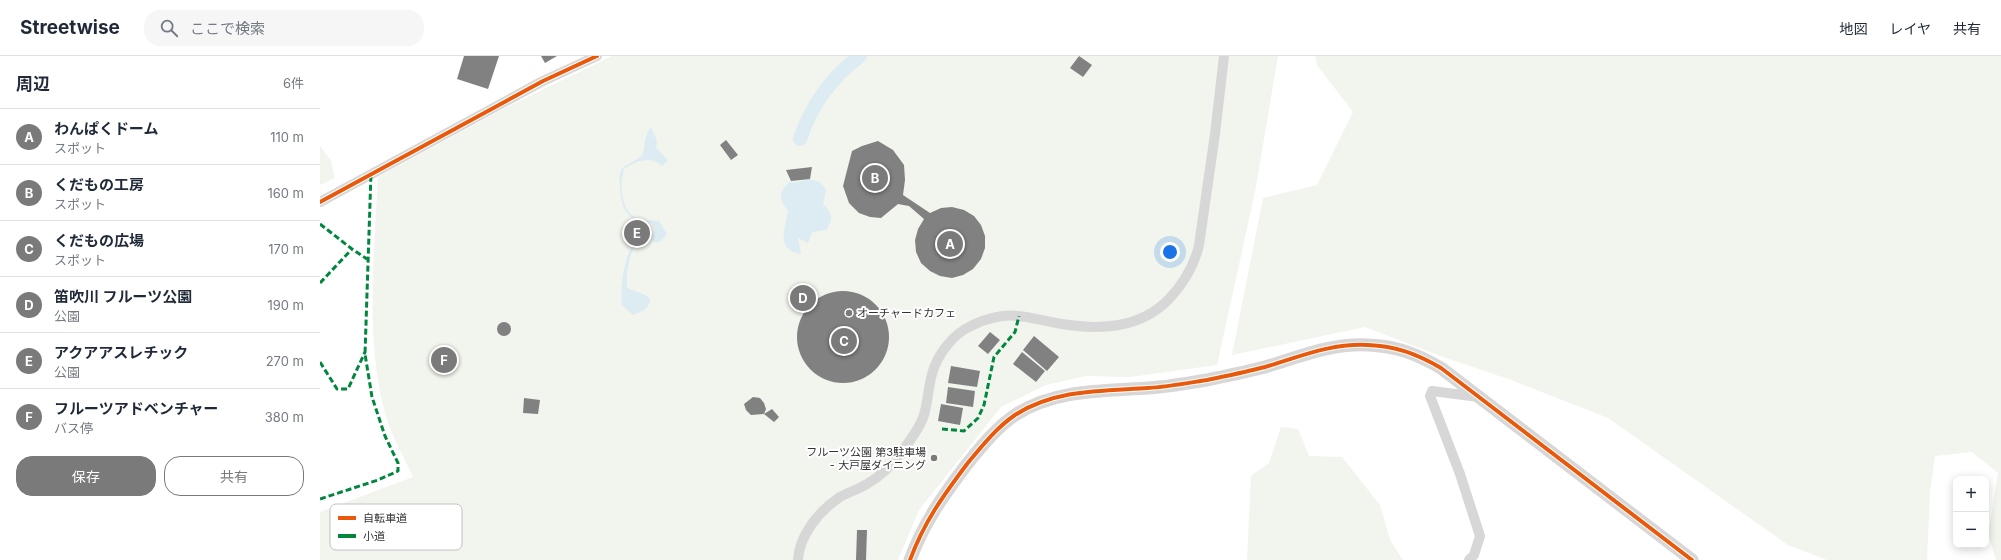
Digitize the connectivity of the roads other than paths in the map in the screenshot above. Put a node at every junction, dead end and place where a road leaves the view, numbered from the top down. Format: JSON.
{"nodes":[{"id":1,"x":597,"y":56,"type":"edge"},
{"id":2,"x":1224,"y":56,"type":"edge"},
{"id":3,"x":320,"y":202,"type":"edge"},
{"id":4,"x":1480,"y":397,"type":"junction"},
{"id":5,"x":798,"y":560,"type":"edge"},
{"id":6,"x":910,"y":560,"type":"edge"},
{"id":7,"x":1469,"y":560,"type":"edge"},
{"id":8,"x":1692,"y":560,"type":"edge"}],
"edges":[{"from":1,"to":3,"type":"street"},
{"from":2,"to":5,"type":"street"},
{"from":4,"to":6,"type":"street"},
{"from":4,"to":7,"type":"street"},
{"from":4,"to":8,"type":"street"}]}
